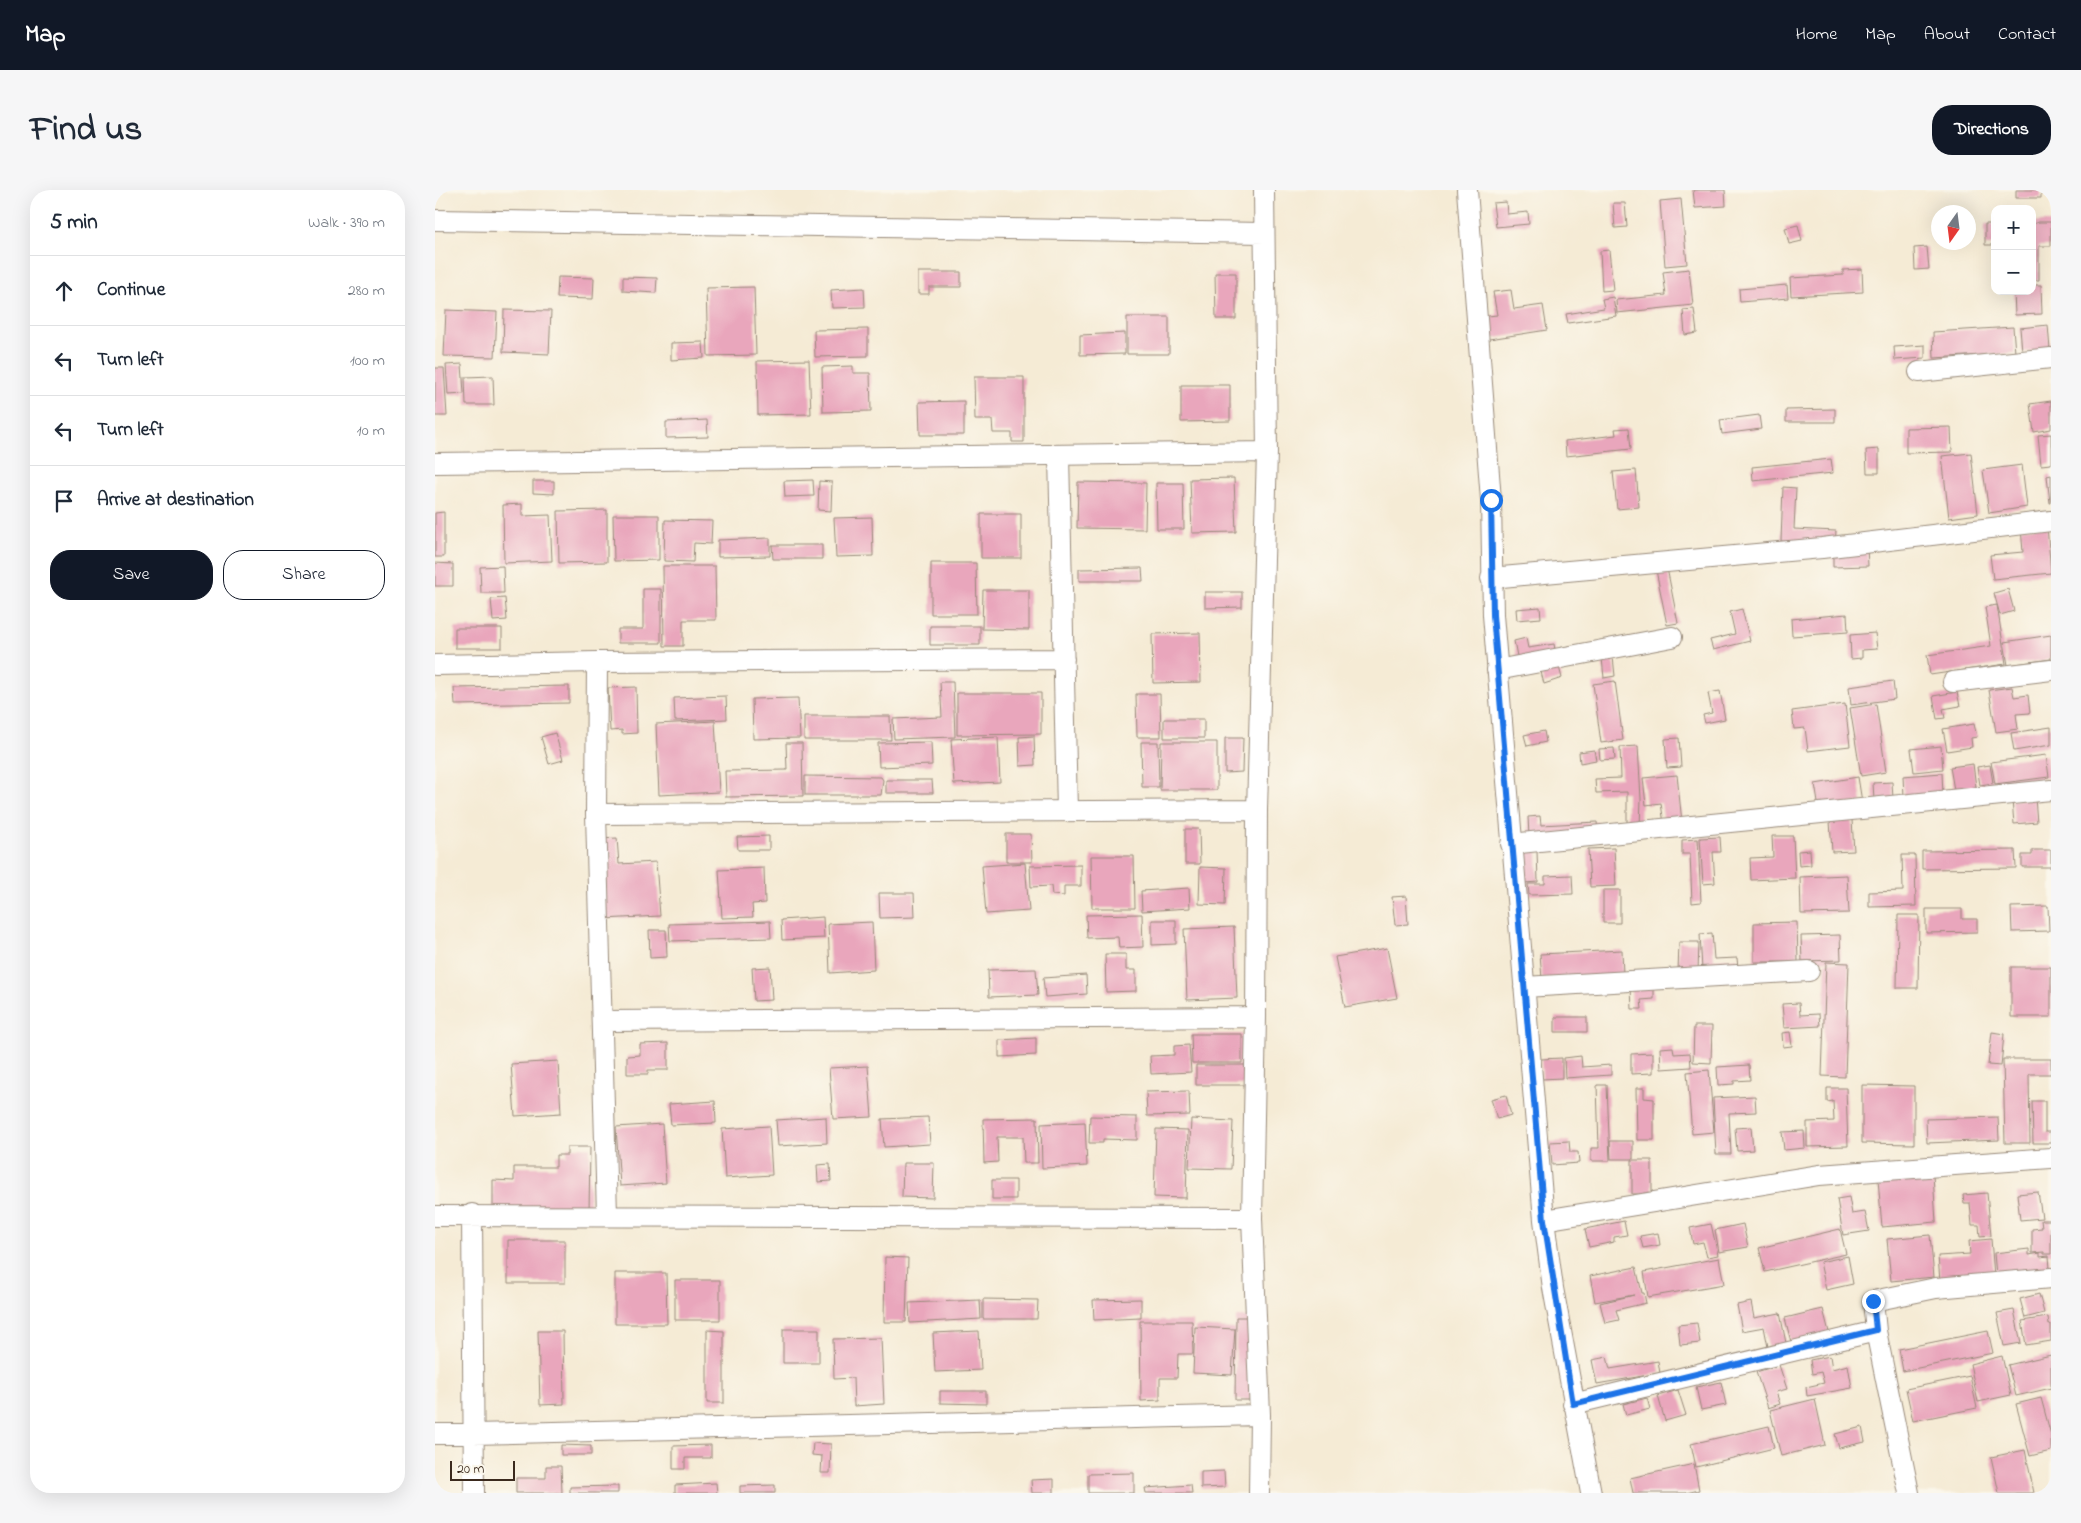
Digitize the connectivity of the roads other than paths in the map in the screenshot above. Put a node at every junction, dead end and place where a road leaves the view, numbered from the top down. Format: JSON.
{"nodes":[{"id":1,"x":1264,"y":190,"type":"edge"},
{"id":2,"x":1467,"y":190,"type":"edge"},
{"id":3,"x":435,"y":220,"type":"edge"},
{"id":4,"x":1264,"y":233,"type":"junction"},
{"id":5,"x":2051,"y":358,"type":"edge"},
{"id":6,"x":1919,"y":372,"type":"dead end"},
{"id":7,"x":1267,"y":452,"type":"junction"},
{"id":8,"x":1059,"y":455,"type":"junction"},
{"id":9,"x":435,"y":464,"type":"edge"},
{"id":10,"x":2051,"y":521,"type":"edge"},
{"id":11,"x":1491,"y":578,"type":"junction"},
{"id":12,"x":1672,"y":637,"type":"dead end"},
{"id":13,"x":1064,"y":660,"type":"junction"},
{"id":14,"x":597,"y":662,"type":"junction"},
{"id":15,"x":435,"y":665,"type":"edge"},
{"id":16,"x":1497,"y":670,"type":"junction"},
{"id":17,"x":2051,"y":670,"type":"edge"},
{"id":18,"x":1953,"y":682,"type":"dead end"},
{"id":19,"x":2051,"y":790,"type":"edge"},
{"id":20,"x":1257,"y":810,"type":"junction"},
{"id":21,"x":1067,"y":811,"type":"junction"},
{"id":22,"x":596,"y":814,"type":"junction"},
{"id":23,"x":1511,"y":844,"type":"junction"},
{"id":24,"x":1809,"y":971,"type":"dead end"},
{"id":25,"x":1524,"y":988,"type":"junction"},
{"id":26,"x":1256,"y":1017,"type":"junction"},
{"id":27,"x":603,"y":1020,"type":"junction"},
{"id":28,"x":2051,"y":1158,"type":"edge"},
{"id":29,"x":471,"y":1214,"type":"junction"},
{"id":30,"x":607,"y":1215,"type":"junction"},
{"id":31,"x":435,"y":1216,"type":"edge"},
{"id":32,"x":1252,"y":1218,"type":"junction"},
{"id":33,"x":1544,"y":1220,"type":"junction"},
{"id":34,"x":2051,"y":1278,"type":"edge"},
{"id":35,"x":1876,"y":1330,"type":"junction"},
{"id":36,"x":1573,"y":1404,"type":"junction"},
{"id":37,"x":1260,"y":1415,"type":"junction"},
{"id":38,"x":435,"y":1434,"type":"edge"},
{"id":39,"x":473,"y":1434,"type":"junction"},
{"id":40,"x":474,"y":1493,"type":"edge"},
{"id":41,"x":1259,"y":1493,"type":"edge"},
{"id":42,"x":1591,"y":1493,"type":"edge"},
{"id":43,"x":1909,"y":1493,"type":"edge"}],
"edges":[{"from":1,"to":4,"type":"street"},
{"from":2,"to":11,"type":"street"},
{"from":3,"to":4,"type":"street"},
{"from":4,"to":7,"type":"street"},
{"from":5,"to":6,"type":"street"},
{"from":7,"to":8,"type":"street"},
{"from":7,"to":20,"type":"street"},
{"from":8,"to":9,"type":"street"},
{"from":8,"to":13,"type":"street"},
{"from":10,"to":11,"type":"street"},
{"from":11,"to":16,"type":"street"},
{"from":12,"to":16,"type":"street"},
{"from":13,"to":14,"type":"street"},
{"from":13,"to":21,"type":"street"},
{"from":14,"to":15,"type":"street"},
{"from":14,"to":22,"type":"street"},
{"from":16,"to":23,"type":"street"},
{"from":17,"to":18,"type":"street"},
{"from":19,"to":23,"type":"street"},
{"from":20,"to":21,"type":"street"},
{"from":20,"to":26,"type":"street"},
{"from":21,"to":22,"type":"street"},
{"from":22,"to":27,"type":"street"},
{"from":23,"to":25,"type":"street"},
{"from":24,"to":25,"type":"street"},
{"from":25,"to":33,"type":"street"},
{"from":26,"to":27,"type":"street"},
{"from":26,"to":32,"type":"street"},
{"from":27,"to":30,"type":"street"},
{"from":28,"to":33,"type":"street"},
{"from":29,"to":30,"type":"street"},
{"from":29,"to":31,"type":"street"},
{"from":29,"to":39,"type":"street"},
{"from":30,"to":32,"type":"street"},
{"from":32,"to":37,"type":"street"},
{"from":33,"to":36,"type":"street"},
{"from":34,"to":35,"type":"street"},
{"from":35,"to":36,"type":"street"},
{"from":35,"to":43,"type":"street"},
{"from":36,"to":42,"type":"street"},
{"from":37,"to":39,"type":"street"},
{"from":37,"to":41,"type":"street"},
{"from":38,"to":39,"type":"street"},
{"from":39,"to":40,"type":"street"}]}
